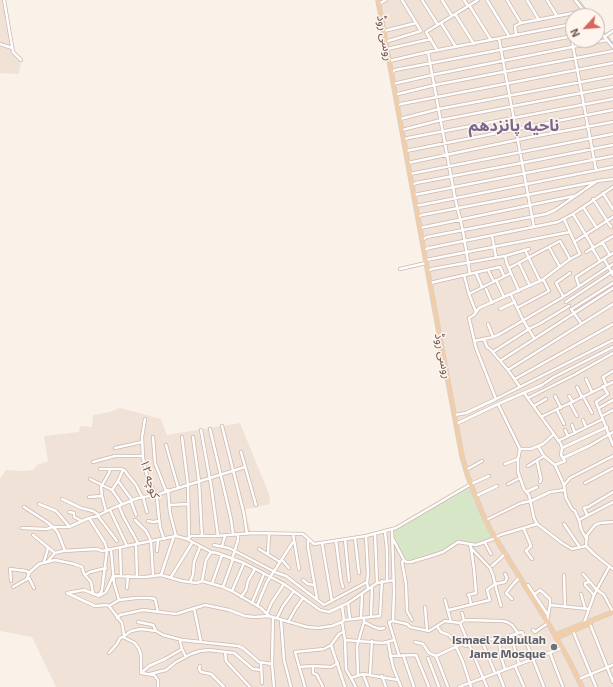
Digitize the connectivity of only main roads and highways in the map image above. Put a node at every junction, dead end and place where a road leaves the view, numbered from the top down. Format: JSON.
{"nodes":[{"id":1,"x":379,"y":1,"type":"edge"},
{"id":2,"x":613,"y":611,"type":"edge"},
{"id":3,"x":556,"y":636,"type":"junction"},
{"id":4,"x":582,"y":687,"type":"edge"}],
"edges":[{"from":1,"to":3,"type":"main road","name":"روسی روڈ"},
{"from":2,"to":3,"type":"main road"},
{"from":2,"to":3,"type":"main road"},
{"from":3,"to":4,"type":"main road","name":"روسی روڈ"}]}
